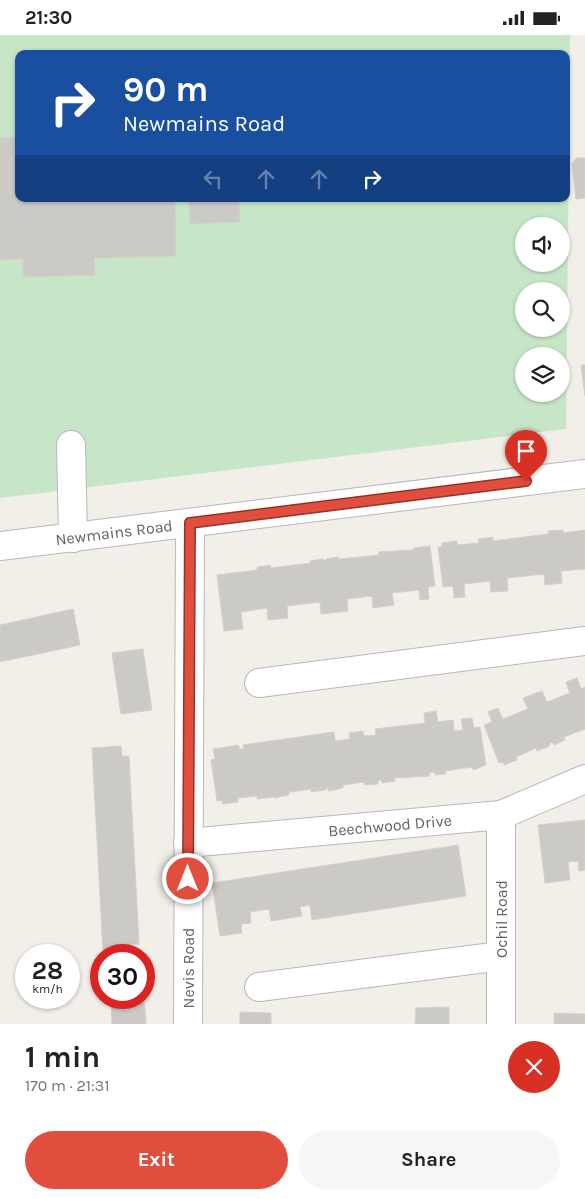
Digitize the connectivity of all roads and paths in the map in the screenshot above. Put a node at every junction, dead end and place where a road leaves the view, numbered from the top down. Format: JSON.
{"nodes":[{"id":1,"x":71,"y":445,"type":"dead end"},
{"id":2,"x":585,"y":474,"type":"edge"},
{"id":3,"x":190,"y":523,"type":"junction"},
{"id":4,"x":73,"y":538,"type":"junction"},
{"id":5,"x":0,"y":546,"type":"edge"},
{"id":6,"x":585,"y":641,"type":"edge"},
{"id":7,"x":259,"y":683,"type":"dead end"},
{"id":8,"x":585,"y":779,"type":"edge"},
{"id":9,"x":501,"y":815,"type":"junction"},
{"id":10,"x":188,"y":843,"type":"junction"},
{"id":11,"x":501,"y":956,"type":"junction"},
{"id":12,"x":259,"y":987,"type":"dead end"},
{"id":13,"x":188,"y":1024,"type":"edge"},
{"id":14,"x":501,"y":1024,"type":"edge"}],
"edges":[{"from":1,"to":4,"type":"street"},
{"from":2,"to":3,"type":"street","name":"Newmains Road"},
{"from":3,"to":4,"type":"street","name":"Newmains Road"},
{"from":3,"to":10,"type":"street","name":"Nevis Road"},
{"from":4,"to":5,"type":"street","name":"Newmains Road"},
{"from":6,"to":7,"type":"street"},
{"from":8,"to":9,"type":"street","name":"Beechwood Drive"},
{"from":9,"to":10,"type":"street","name":"Beechwood Drive"},
{"from":9,"to":11,"type":"street","name":"Ochil Road"},
{"from":10,"to":13,"type":"street","name":"Nevis Road"},
{"from":11,"to":12,"type":"street"},
{"from":11,"to":14,"type":"street","name":"Ochil Road"}]}
